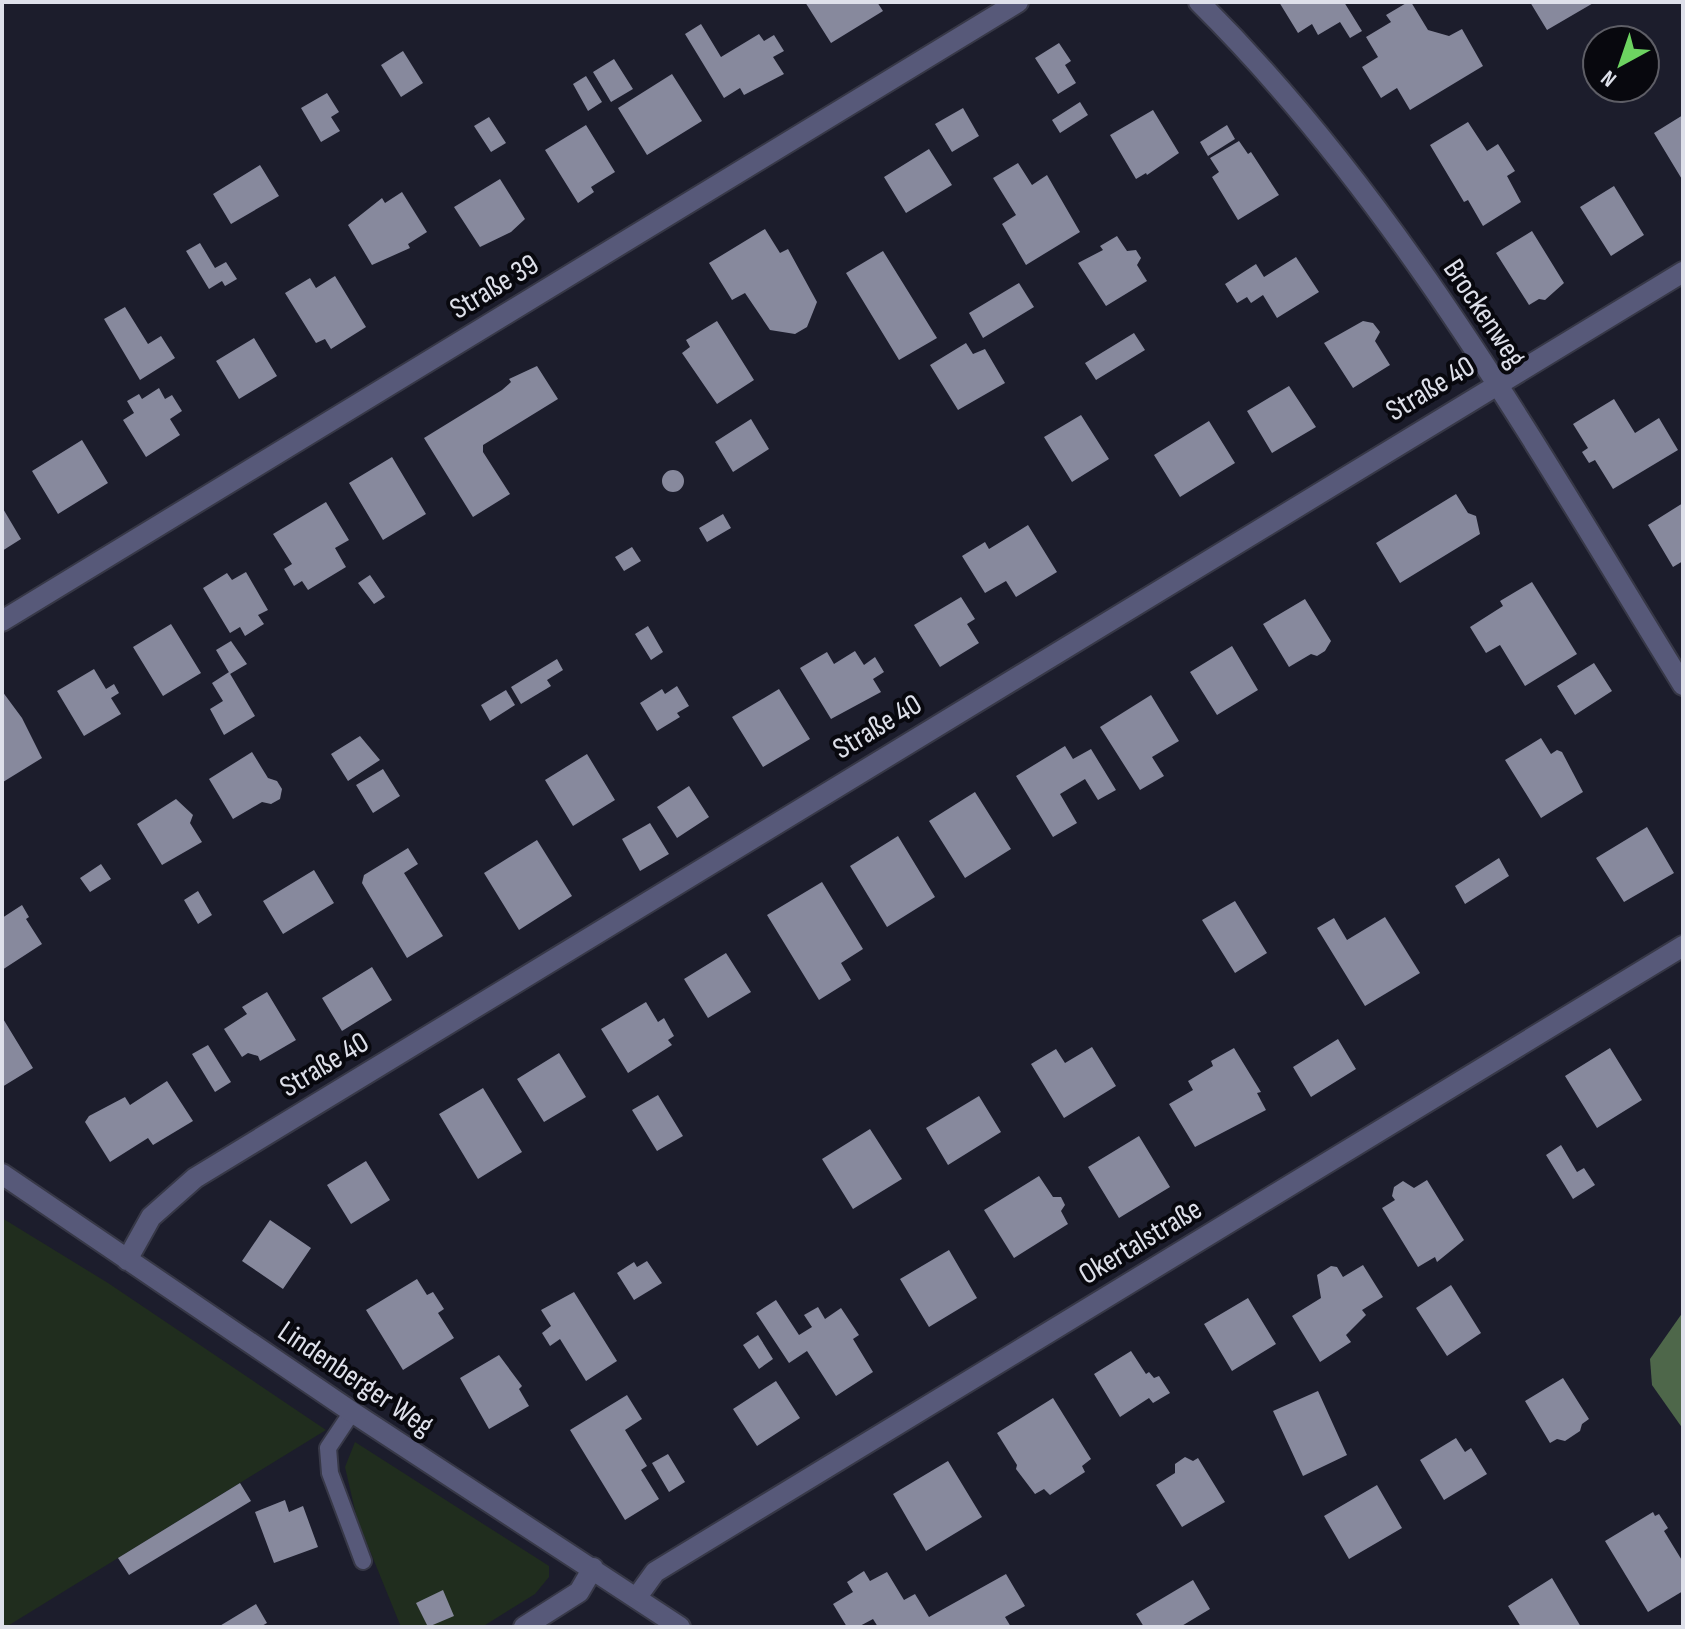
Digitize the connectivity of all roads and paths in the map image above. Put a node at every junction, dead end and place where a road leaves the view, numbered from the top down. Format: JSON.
{"nodes":[{"id":1,"x":1018,"y":2,"type":"edge"},
{"id":2,"x":1199,"y":2,"type":"edge"},
{"id":3,"x":1683,"y":272,"type":"edge"},
{"id":4,"x":1496,"y":383,"type":"junction"},
{"id":5,"x":2,"y":621,"type":"edge"},
{"id":6,"x":1683,"y":685,"type":"edge"},
{"id":7,"x":1683,"y":946,"type":"edge"},
{"id":8,"x":2,"y":1174,"type":"edge"},
{"id":9,"x":127,"y":1260,"type":"junction"},
{"id":10,"x":352,"y":1412,"type":"junction"},
{"id":11,"x":363,"y":1561,"type":"dead end"},
{"id":12,"x":593,"y":1568,"type":"junction"},
{"id":13,"x":637,"y":1597,"type":"junction"},
{"id":14,"x":524,"y":1627,"type":"edge"},
{"id":15,"x":680,"y":1627,"type":"edge"}],
"edges":[{"from":1,"to":5,"type":"street","name":"Straße 39"},
{"from":2,"to":4,"type":"street","name":"Brockenweg"},
{"from":3,"to":4,"type":"street","name":"Straße 40"},
{"from":4,"to":6,"type":"street","name":"Brockenweg"},
{"from":4,"to":9,"type":"street","name":"Straße 40"},
{"from":7,"to":13,"type":"street","name":"Okertalstraße"},
{"from":8,"to":9,"type":"street","name":"Lindenberger Weg"},
{"from":9,"to":10,"type":"street","name":"Lindenberger Weg"},
{"from":10,"to":11,"type":"lane"},
{"from":10,"to":12,"type":"street","name":"Lindenberger Weg"},
{"from":12,"to":13,"type":"street","name":"Lindenberger Weg"},
{"from":12,"to":14,"type":"street"},
{"from":13,"to":15,"type":"street","name":"Lindenberger Weg"}]}
